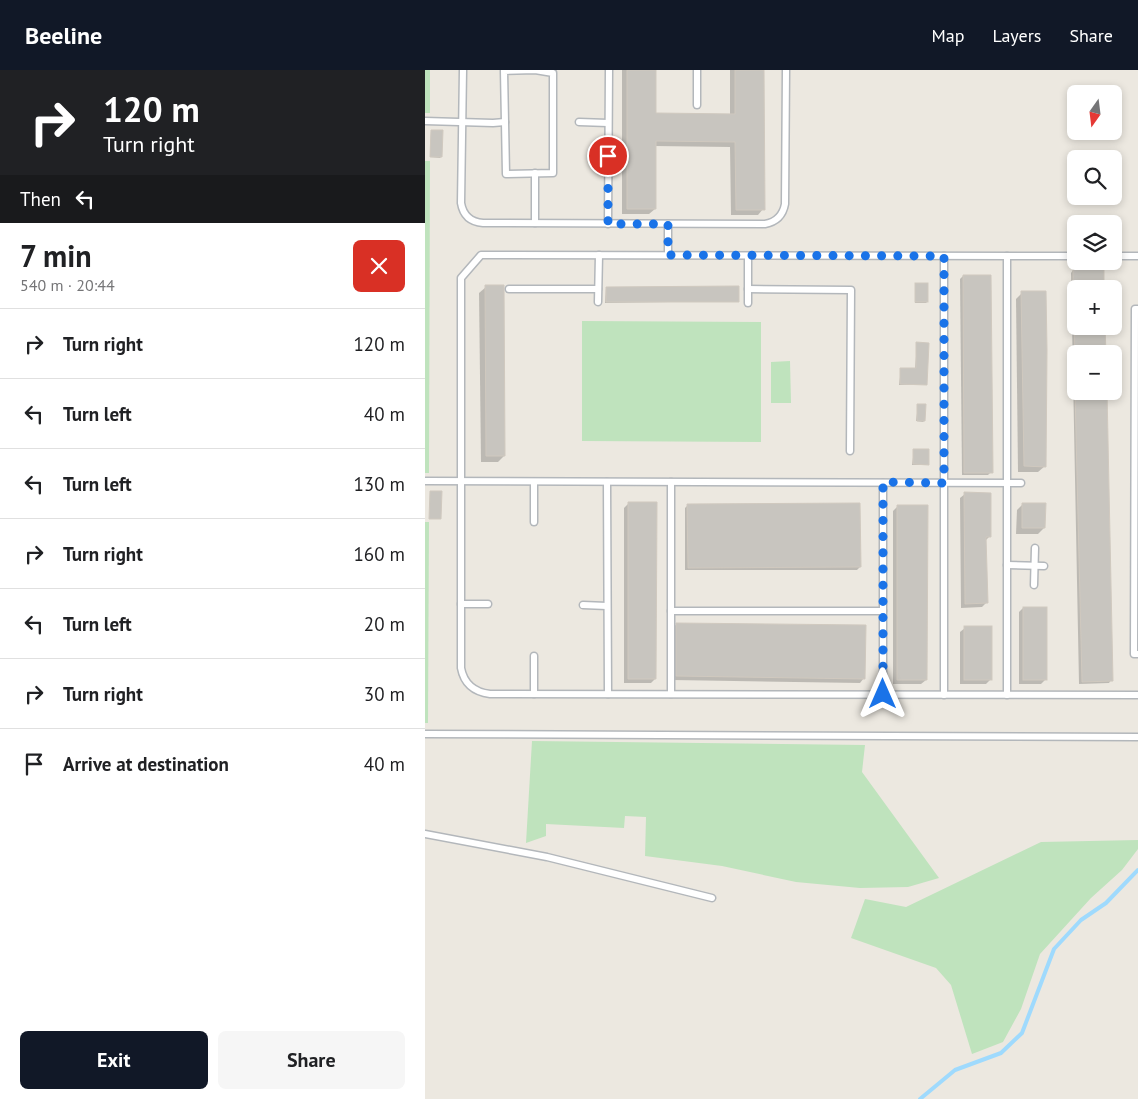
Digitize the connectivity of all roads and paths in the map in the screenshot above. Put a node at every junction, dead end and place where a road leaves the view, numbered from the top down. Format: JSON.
{"nodes":[{"id":1,"x":463,"y":70,"type":"edge"},
{"id":2,"x":535,"y":70,"type":"edge"},
{"id":3,"x":609,"y":70,"type":"edge"},
{"id":4,"x":697,"y":70,"type":"edge"},
{"id":5,"x":786,"y":70,"type":"edge"},
{"id":6,"x":697,"y":106,"type":"dead end"},
{"id":7,"x":425,"y":121,"type":"edge"},
{"id":8,"x":462,"y":122,"type":"junction"},
{"id":9,"x":505,"y":122,"type":"junction"},
{"id":10,"x":579,"y":122,"type":"dead end"},
{"id":11,"x":608,"y":123,"type":"junction"},
{"id":12,"x":535,"y":173,"type":"junction"},
{"id":13,"x":535,"y":223,"type":"junction"},
{"id":14,"x":608,"y":224,"type":"junction"},
{"id":15,"x":668,"y":224,"type":"junction"},
{"id":16,"x":599,"y":255,"type":"junction"},
{"id":17,"x":668,"y":255,"type":"junction"},
{"id":18,"x":748,"y":256,"type":"junction"},
{"id":19,"x":944,"y":256,"type":"junction"},
{"id":20,"x":1007,"y":256,"type":"junction"},
{"id":21,"x":1067,"y":256,"type":"edge"},
{"id":22,"x":1122,"y":256,"type":"edge"},
{"id":23,"x":1138,"y":256,"type":"edge"},
{"id":24,"x":509,"y":289,"type":"dead end"},
{"id":25,"x":598,"y":289,"type":"junction"},
{"id":26,"x":748,"y":289,"type":"junction"},
{"id":27,"x":598,"y":302,"type":"dead end"},
{"id":28,"x":748,"y":303,"type":"dead end"},
{"id":29,"x":1138,"y":309,"type":"edge"},
{"id":30,"x":850,"y":451,"type":"dead end"},
{"id":31,"x":425,"y":481,"type":"edge"},
{"id":32,"x":461,"y":481,"type":"junction"},
{"id":33,"x":534,"y":482,"type":"junction"},
{"id":34,"x":607,"y":482,"type":"junction"},
{"id":35,"x":671,"y":482,"type":"junction"},
{"id":36,"x":883,"y":482,"type":"junction"},
{"id":37,"x":944,"y":483,"type":"junction"},
{"id":38,"x":1007,"y":483,"type":"junction"},
{"id":39,"x":1021,"y":483,"type":"dead end"},
{"id":40,"x":534,"y":522,"type":"dead end"},
{"id":41,"x":1035,"y":548,"type":"dead end"},
{"id":42,"x":1007,"y":565,"type":"junction"},
{"id":43,"x":1035,"y":566,"type":"junction"},
{"id":44,"x":1043,"y":566,"type":"dead end"},
{"id":45,"x":1034,"y":585,"type":"dead end"},
{"id":46,"x":461,"y":604,"type":"junction"},
{"id":47,"x":488,"y":604,"type":"dead end"},
{"id":48,"x":583,"y":605,"type":"dead end"},
{"id":49,"x":607,"y":606,"type":"junction"},
{"id":50,"x":671,"y":611,"type":"junction"},
{"id":51,"x":883,"y":611,"type":"junction"},
{"id":52,"x":1138,"y":654,"type":"edge"},
{"id":53,"x":534,"y":656,"type":"dead end"},
{"id":54,"x":534,"y":694,"type":"junction"},
{"id":55,"x":607,"y":694,"type":"junction"},
{"id":56,"x":671,"y":694,"type":"junction"},
{"id":57,"x":883,"y":694,"type":"junction"},
{"id":58,"x":944,"y":695,"type":"junction"},
{"id":59,"x":1007,"y":695,"type":"junction"},
{"id":60,"x":1138,"y":695,"type":"edge"},
{"id":61,"x":425,"y":734,"type":"edge"},
{"id":62,"x":1138,"y":737,"type":"edge"},
{"id":63,"x":425,"y":834,"type":"edge"},
{"id":64,"x":712,"y":898,"type":"dead end"}],
"edges":[{"from":1,"to":8,"type":"lane"},
{"from":2,"to":9,"type":"lane"},
{"from":2,"to":12,"type":"lane"},
{"from":3,"to":11,"type":"lane"},
{"from":4,"to":6,"type":"lane"},
{"from":5,"to":15,"type":"lane"},
{"from":7,"to":8,"type":"lane"},
{"from":8,"to":9,"type":"lane"},
{"from":8,"to":13,"type":"lane"},
{"from":9,"to":12,"type":"lane"},
{"from":10,"to":11,"type":"lane"},
{"from":11,"to":14,"type":"lane"},
{"from":12,"to":13,"type":"lane"},
{"from":13,"to":14,"type":"lane"},
{"from":14,"to":15,"type":"lane"},
{"from":15,"to":17,"type":"lane"},
{"from":16,"to":17,"type":"lane"},
{"from":16,"to":25,"type":"lane"},
{"from":16,"to":32,"type":"lane"},
{"from":17,"to":18,"type":"lane"},
{"from":18,"to":19,"type":"lane"},
{"from":18,"to":26,"type":"lane"},
{"from":19,"to":20,"type":"lane"},
{"from":19,"to":37,"type":"lane"},
{"from":20,"to":21,"type":"lane"},
{"from":20,"to":38,"type":"lane"},
{"from":22,"to":23,"type":"lane"},
{"from":24,"to":25,"type":"lane"},
{"from":25,"to":27,"type":"lane"},
{"from":26,"to":28,"type":"lane"},
{"from":26,"to":30,"type":"lane"},
{"from":29,"to":52,"type":"lane"},
{"from":31,"to":32,"type":"lane"},
{"from":32,"to":33,"type":"lane"},
{"from":32,"to":46,"type":"lane"},
{"from":33,"to":34,"type":"lane"},
{"from":33,"to":40,"type":"lane"},
{"from":34,"to":35,"type":"lane"},
{"from":34,"to":49,"type":"lane"},
{"from":35,"to":36,"type":"lane"},
{"from":35,"to":50,"type":"lane"},
{"from":36,"to":37,"type":"lane"},
{"from":36,"to":51,"type":"lane"},
{"from":37,"to":38,"type":"lane"},
{"from":37,"to":58,"type":"lane"},
{"from":38,"to":39,"type":"lane"},
{"from":38,"to":42,"type":"lane"},
{"from":41,"to":43,"type":"lane"},
{"from":42,"to":43,"type":"lane"},
{"from":42,"to":59,"type":"lane"},
{"from":43,"to":44,"type":"lane"},
{"from":43,"to":45,"type":"lane"},
{"from":46,"to":47,"type":"lane"},
{"from":46,"to":54,"type":"lane"},
{"from":48,"to":49,"type":"lane"},
{"from":49,"to":55,"type":"lane"},
{"from":50,"to":51,"type":"lane"},
{"from":50,"to":56,"type":"lane"},
{"from":51,"to":57,"type":"lane"},
{"from":53,"to":54,"type":"lane"},
{"from":54,"to":55,"type":"lane"},
{"from":55,"to":56,"type":"lane"},
{"from":56,"to":57,"type":"lane"},
{"from":57,"to":58,"type":"lane"},
{"from":58,"to":59,"type":"lane"},
{"from":59,"to":60,"type":"lane"},
{"from":61,"to":62,"type":"lane"},
{"from":63,"to":64,"type":"lane"}]}
